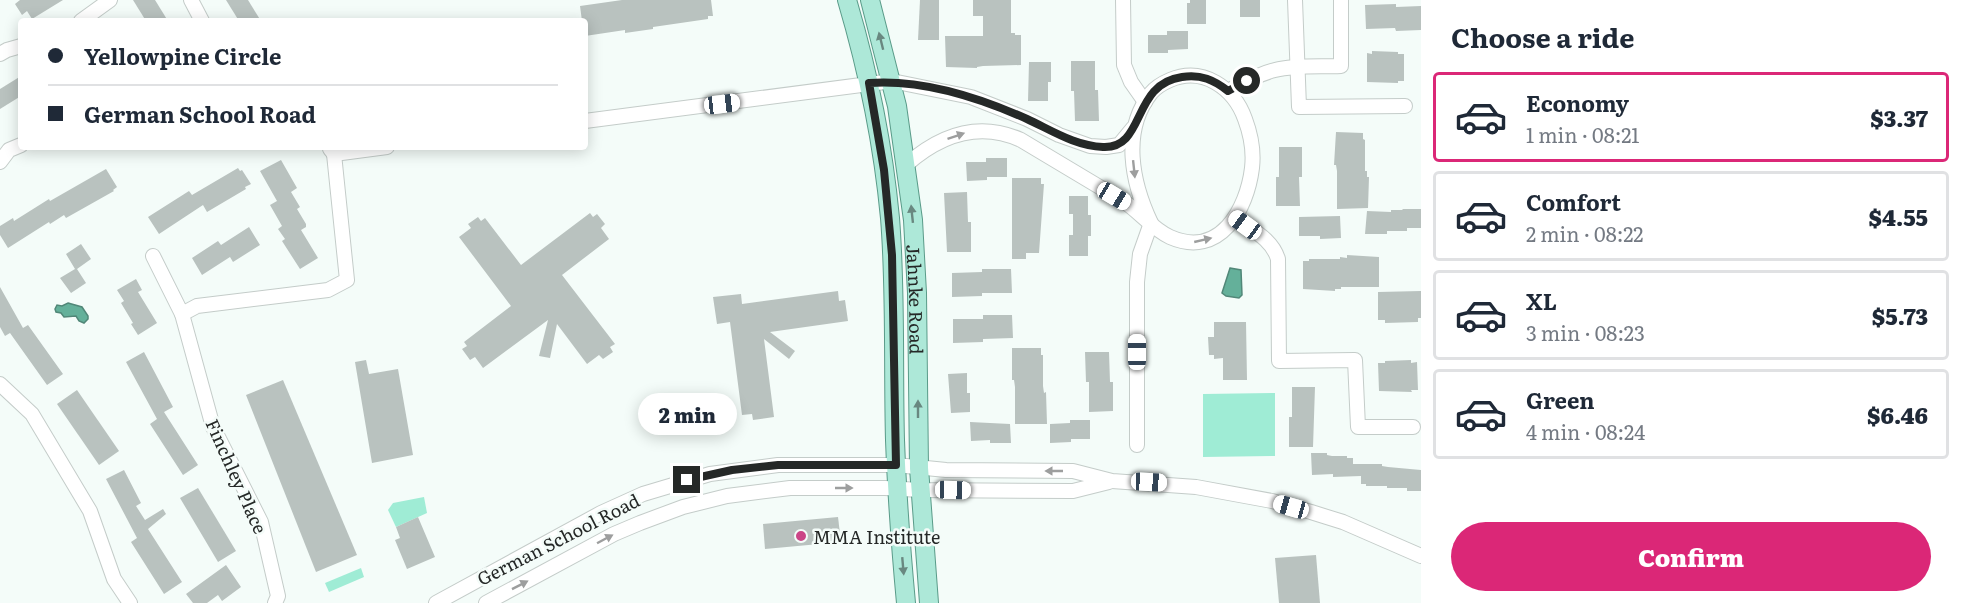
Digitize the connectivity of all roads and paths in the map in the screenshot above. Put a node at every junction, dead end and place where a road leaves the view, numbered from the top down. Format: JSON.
{"nodes":[{"id":1,"x":110,"y":0,"type":"edge"},
{"id":2,"x":190,"y":0,"type":"edge"},
{"id":3,"x":847,"y":0,"type":"edge"},
{"id":4,"x":870,"y":0,"type":"edge"},
{"id":5,"x":1123,"y":0,"type":"edge"},
{"id":6,"x":1295,"y":0,"type":"edge"},
{"id":7,"x":1341,"y":0,"type":"edge"},
{"id":8,"x":85,"y":18,"type":"edge"},
{"id":9,"x":200,"y":18,"type":"edge"},
{"id":10,"x":18,"y":47,"type":"edge"},
{"id":11,"x":0,"y":54,"type":"edge"},
{"id":12,"x":1297,"y":67,"type":"junction"},
{"id":13,"x":892,"y":81,"type":"junction"},
{"id":14,"x":869,"y":83,"type":"junction"},
{"id":15,"x":1228,"y":91,"type":"junction"},
{"id":16,"x":986,"y":102,"type":"junction"},
{"id":17,"x":1145,"y":102,"type":"junction"},
{"id":18,"x":1405,"y":106,"type":"dead end"},
{"id":19,"x":588,"y":121,"type":"edge"},
{"id":20,"x":1136,"y":123,"type":"junction"},
{"id":21,"x":1021,"y":140,"type":"junction"},
{"id":22,"x":18,"y":146,"type":"edge"},
{"id":23,"x":331,"y":150,"type":"edge"},
{"id":24,"x":0,"y":162,"type":"edge"},
{"id":25,"x":906,"y":165,"type":"junction"},
{"id":26,"x":1236,"y":218,"type":"junction"},
{"id":27,"x":1151,"y":223,"type":"junction"},
{"id":28,"x":153,"y":256,"type":"dead end"},
{"id":29,"x":182,"y":314,"type":"junction"},
{"id":30,"x":0,"y":384,"type":"edge"},
{"id":31,"x":1413,"y":427,"type":"dead end"},
{"id":32,"x":1137,"y":445,"type":"dead end"},
{"id":33,"x":896,"y":465,"type":"junction"},
{"id":34,"x":919,"y":468,"type":"junction"},
{"id":35,"x":1112,"y":481,"type":"junction"},
{"id":36,"x":897,"y":488,"type":"junction"},
{"id":37,"x":920,"y":490,"type":"junction"},
{"id":38,"x":1421,"y":556,"type":"edge"},
{"id":39,"x":130,"y":603,"type":"edge"},
{"id":40,"x":275,"y":603,"type":"edge"},
{"id":41,"x":436,"y":603,"type":"edge"},
{"id":42,"x":486,"y":603,"type":"edge"},
{"id":43,"x":906,"y":603,"type":"edge"},
{"id":44,"x":929,"y":603,"type":"edge"}],
"edges":[{"from":1,"to":8,"type":"street"},
{"from":2,"to":9,"type":"street"},
{"from":3,"to":14,"type":"main road","name":"Jahnke Road"},
{"from":13,"to":4,"type":"main road","name":"Jahnke Road","one_way":true},
{"from":5,"to":17,"type":"street"},
{"from":6,"to":12,"type":"street"},
{"from":7,"to":12,"type":"street"},
{"from":10,"to":11,"type":"street"},
{"from":12,"to":15,"type":"street"},
{"from":12,"to":18,"type":"street"},
{"from":13,"to":14,"type":"street"},
{"from":13,"to":16,"type":"street"},
{"from":13,"to":25,"type":"main road","name":"Jahnke Road"},
{"from":14,"to":19,"type":"street"},
{"from":14,"to":33,"type":"main road","name":"Jahnke Road"},
{"from":15,"to":17,"type":"street"},
{"from":15,"to":26,"type":"street"},
{"from":16,"to":20,"type":"street"},
{"from":16,"to":21,"type":"street"},
{"from":17,"to":20,"type":"street"},
{"from":20,"to":27,"type":"street","one_way":true},
{"from":25,"to":21,"type":"street","one_way":true},
{"from":21,"to":27,"type":"street"},
{"from":22,"to":24,"type":"street"},
{"from":23,"to":29,"type":"street"},
{"from":34,"to":25,"type":"main road","name":"Jahnke Road","one_way":true},
{"from":27,"to":26,"type":"street","one_way":true},
{"from":26,"to":31,"type":"street"},
{"from":27,"to":32,"type":"street"},
{"from":28,"to":29,"type":"street","name":"Finchley Place"},
{"from":29,"to":40,"type":"street","name":"Finchley Place"},
{"from":30,"to":39,"type":"street"},
{"from":33,"to":34,"type":"street","name":"German School Road"},
{"from":33,"to":36,"type":"main road","name":"Jahnke Road"},
{"from":33,"to":41,"type":"street","name":"German School Road"},
{"from":35,"to":34,"type":"street","name":"German School Road","one_way":true},
{"from":34,"to":37,"type":"main road","name":"Jahnke Road"},
{"from":35,"to":37,"type":"street","name":"German School Road"},
{"from":35,"to":38,"type":"street","name":"German School Road"},
{"from":36,"to":37,"type":"street","name":"German School Road"},
{"from":42,"to":36,"type":"street","name":"German School Road","one_way":true},
{"from":36,"to":43,"type":"main road","name":"Jahnke Road","one_way":true},
{"from":37,"to":44,"type":"main road","name":"Jahnke Road"}]}
